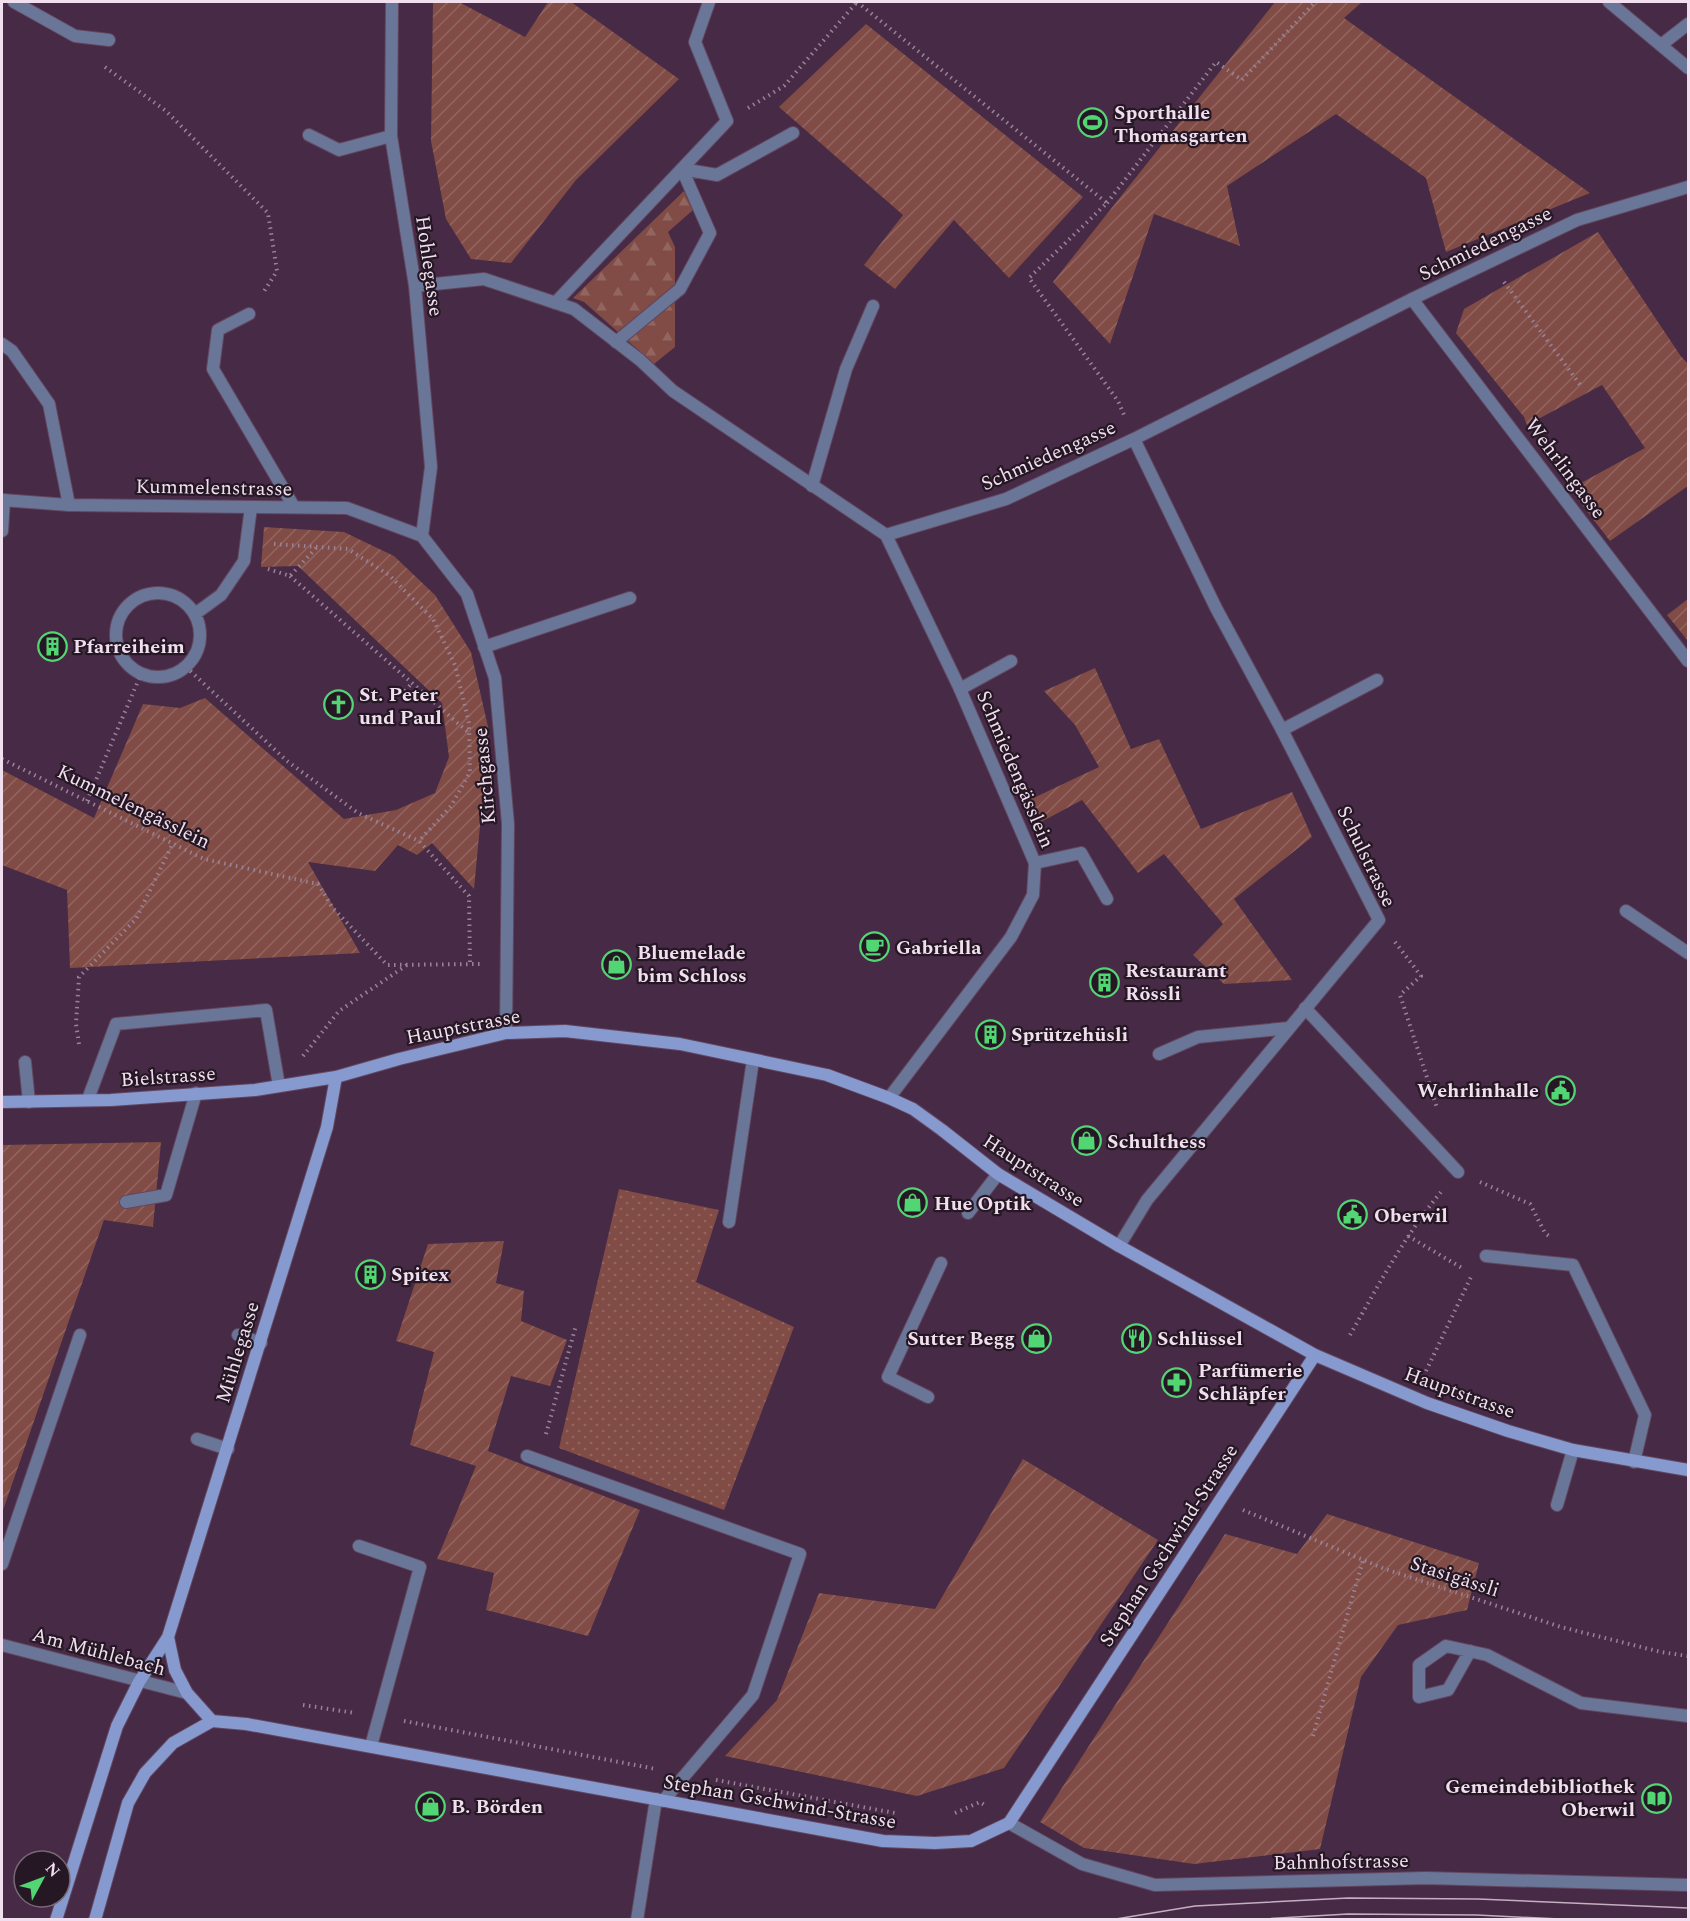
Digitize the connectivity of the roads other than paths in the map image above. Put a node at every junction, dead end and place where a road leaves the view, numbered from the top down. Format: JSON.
{"nodes":[{"id":1,"x":14,"y":2,"type":"edge"},
{"id":2,"x":392,"y":2,"type":"edge"},
{"id":3,"x":709,"y":2,"type":"edge"},
{"id":4,"x":1609,"y":2,"type":"edge"},
{"id":5,"x":1689,"y":24,"type":"edge"},
{"id":6,"x":109,"y":40,"type":"dead end"},
{"id":7,"x":1660,"y":45,"type":"junction"},
{"id":8,"x":1689,"y":68,"type":"edge"},
{"id":9,"x":794,"y":133,"type":"dead end"},
{"id":10,"x":309,"y":135,"type":"dead end"},
{"id":11,"x":391,"y":135,"type":"junction"},
{"id":12,"x":682,"y":169,"type":"junction"},
{"id":13,"x":1689,"y":187,"type":"edge"},
{"id":14,"x":415,"y":286,"type":"junction"},
{"id":15,"x":1412,"y":299,"type":"junction"},
{"id":16,"x":555,"y":303,"type":"junction"},
{"id":17,"x":873,"y":306,"type":"dead end"},
{"id":18,"x":249,"y":314,"type":"road end"},
{"id":19,"x":616,"y":342,"type":"junction"},
{"id":20,"x":2,"y":344,"type":"edge"},
{"id":21,"x":1134,"y":439,"type":"junction"},
{"id":22,"x":812,"y":486,"type":"junction"},
{"id":23,"x":3,"y":500,"type":"edge"},
{"id":24,"x":69,"y":505,"type":"junction"},
{"id":25,"x":251,"y":507,"type":"junction"},
{"id":26,"x":294,"y":507,"type":"junction"},
{"id":27,"x":2,"y":531,"type":"edge"},
{"id":28,"x":886,"y":535,"type":"junction"},
{"id":29,"x":422,"y":536,"type":"junction"},
{"id":30,"x":630,"y":598,"type":"dead end"},
{"id":31,"x":195,"y":614,"type":"junction"},
{"id":32,"x":484,"y":647,"type":"junction"},
{"id":33,"x":1011,"y":661,"type":"dead end"},
{"id":34,"x":1689,"y":661,"type":"edge"},
{"id":35,"x":1377,"y":680,"type":"dead end"},
{"id":36,"x":960,"y":689,"type":"junction"},
{"id":37,"x":1282,"y":730,"type":"junction"},
{"id":38,"x":1035,"y":863,"type":"junction"},
{"id":39,"x":1107,"y":899,"type":"dead end"},
{"id":40,"x":1626,"y":911,"type":"dead end"},
{"id":41,"x":1689,"y":954,"type":"edge"},
{"id":42,"x":1305,"y":1008,"type":"junction"},
{"id":43,"x":1289,"y":1028,"type":"junction"},
{"id":44,"x":506,"y":1033,"type":"junction"},
{"id":45,"x":1159,"y":1054,"type":"dead end"},
{"id":46,"x":753,"y":1060,"type":"junction"},
{"id":47,"x":25,"y":1062,"type":"dead end"},
{"id":48,"x":336,"y":1077,"type":"junction"},
{"id":49,"x":279,"y":1086,"type":"junction"},
{"id":50,"x":196,"y":1093,"type":"junction"},
{"id":51,"x":889,"y":1098,"type":"junction"},
{"id":52,"x":88,"y":1099,"type":"junction"},
{"id":53,"x":2,"y":1102,"type":"edge"},
{"id":54,"x":29,"y":1102,"type":"junction"},
{"id":55,"x":1458,"y":1172,"type":"road end"},
{"id":56,"x":998,"y":1173,"type":"junction"},
{"id":57,"x":126,"y":1202,"type":"dead end"},
{"id":58,"x":968,"y":1213,"type":"dead end"},
{"id":59,"x":729,"y":1222,"type":"dead end"},
{"id":60,"x":1119,"y":1246,"type":"junction"},
{"id":61,"x":1486,"y":1256,"type":"dead end"},
{"id":62,"x":941,"y":1263,"type":"dead end"},
{"id":63,"x":80,"y":1335,"type":"dead end"},
{"id":64,"x":238,"y":1335,"type":"dead end"},
{"id":65,"x":261,"y":1343,"type":"junction"},
{"id":66,"x":1315,"y":1354,"type":"junction"},
{"id":67,"x":928,"y":1397,"type":"dead end"},
{"id":68,"x":197,"y":1439,"type":"dead end"},
{"id":69,"x":228,"y":1449,"type":"junction"},
{"id":70,"x":1573,"y":1449,"type":"junction"},
{"id":71,"x":533,"y":1458,"type":"road end"},
{"id":72,"x":1634,"y":1462,"type":"junction"},
{"id":73,"x":1689,"y":1470,"type":"edge"},
{"id":74,"x":1557,"y":1505,"type":"dead end"},
{"id":75,"x":359,"y":1546,"type":"dead end"},
{"id":76,"x":2,"y":1564,"type":"edge"},
{"id":77,"x":168,"y":1637,"type":"junction"},
{"id":78,"x":2,"y":1646,"type":"edge"},
{"id":79,"x":1470,"y":1651,"type":"junction"},
{"id":80,"x":139,"y":1682,"type":"junction"},
{"id":81,"x":187,"y":1694,"type":"junction"},
{"id":82,"x":1689,"y":1716,"type":"edge"},
{"id":83,"x":212,"y":1721,"type":"junction"},
{"id":84,"x":371,"y":1746,"type":"junction"},
{"id":85,"x":659,"y":1800,"type":"junction"},
{"id":86,"x":1009,"y":1822,"type":"junction"},
{"id":87,"x":1689,"y":1885,"type":"edge"},
{"id":88,"x":56,"y":1920,"type":"edge"},
{"id":89,"x":95,"y":1920,"type":"edge"},
{"id":90,"x":637,"y":1920,"type":"edge"}],
"edges":[{"from":1,"to":6,"type":"street"},
{"from":2,"to":11,"type":"street","name":"Hohlegasse"},
{"from":3,"to":12,"type":"street"},
{"from":4,"to":7,"type":"street"},
{"from":5,"to":7,"type":"street"},
{"from":7,"to":8,"type":"street"},
{"from":9,"to":12,"type":"street"},
{"from":10,"to":11,"type":"street"},
{"from":11,"to":14,"type":"street","name":"Hohlegasse"},
{"from":12,"to":16,"type":"street"},
{"from":12,"to":19,"type":"street"},
{"from":13,"to":15,"type":"street","name":"Schmiedengasse"},
{"from":14,"to":16,"type":"street"},
{"from":14,"to":29,"type":"street","name":"Hohlegasse"},
{"from":15,"to":21,"type":"street","name":"Schmiedengasse"},
{"from":15,"to":34,"type":"street","name":"Wehrlingasse"},
{"from":16,"to":19,"type":"street"},
{"from":17,"to":22,"type":"street"},
{"from":18,"to":26,"type":"street"},
{"from":19,"to":22,"type":"street"},
{"from":20,"to":24,"type":"street"},
{"from":21,"to":28,"type":"street","name":"Schmiedengasse"},
{"from":21,"to":37,"type":"street","name":"Schulstrasse"},
{"from":22,"to":28,"type":"street"},
{"from":23,"to":24,"type":"street","name":"Kummelenstrasse"},
{"from":23,"to":27,"type":"street"},
{"from":24,"to":25,"type":"street","name":"Kummelenstrasse"},
{"from":25,"to":26,"type":"street","name":"Kummelenstrasse"},
{"from":25,"to":31,"type":"street"},
{"from":26,"to":29,"type":"street","name":"Kummelenstrasse"},
{"from":28,"to":36,"type":"street","name":"Schmiedengässlein"},
{"from":29,"to":32,"type":"street","name":"Kirchgasse"},
{"from":30,"to":32,"type":"street"},
{"from":31,"to":31,"type":"street"},
{"from":32,"to":44,"type":"street","name":"Kirchgasse"},
{"from":33,"to":36,"type":"street"},
{"from":35,"to":37,"type":"street"},
{"from":36,"to":38,"type":"street","name":"Schmiedengässlein"},
{"from":37,"to":42,"type":"street","name":"Schulstrasse"},
{"from":38,"to":39,"type":"street"},
{"from":38,"to":51,"type":"street","name":"Schmiedengässlein"},
{"from":40,"to":41,"type":"street"},
{"from":42,"to":43,"type":"street","name":"Schulstrasse"},
{"from":42,"to":55,"type":"street"},
{"from":43,"to":45,"type":"street"},
{"from":43,"to":60,"type":"street","name":"Schulstrasse"},
{"from":44,"to":46,"type":"main road","name":"Hauptstrasse"},
{"from":44,"to":48,"type":"main road","name":"Hauptstrasse"},
{"from":46,"to":51,"type":"main road","name":"Hauptstrasse"},
{"from":46,"to":59,"type":"street"},
{"from":47,"to":54,"type":"street"},
{"from":48,"to":49,"type":"main road","name":"Bielstrasse"},
{"from":48,"to":65,"type":"main road","name":"Mühlegasse"},
{"from":49,"to":50,"type":"main road","name":"Bielstrasse"},
{"from":49,"to":52,"type":"street"},
{"from":50,"to":52,"type":"main road","name":"Bielstrasse"},
{"from":50,"to":57,"type":"street"},
{"from":51,"to":56,"type":"main road","name":"Hauptstrasse"},
{"from":52,"to":54,"type":"main road","name":"Bielstrasse"},
{"from":53,"to":54,"type":"main road","name":"Bielstrasse"},
{"from":56,"to":58,"type":"street"},
{"from":56,"to":60,"type":"main road","name":"Hauptstrasse"},
{"from":60,"to":66,"type":"main road","name":"Hauptstrasse"},
{"from":61,"to":72,"type":"street"},
{"from":62,"to":67,"type":"street"},
{"from":63,"to":76,"type":"street"},
{"from":64,"to":65,"type":"street"},
{"from":65,"to":69,"type":"main road","name":"Mühlegasse"},
{"from":66,"to":70,"type":"main road","name":"Hauptstrasse"},
{"from":66,"to":86,"type":"main road","name":"Stephan Gschwind-Strasse"},
{"from":68,"to":69,"type":"street"},
{"from":69,"to":77,"type":"main road","name":"Mühlegasse"},
{"from":70,"to":72,"type":"main road","name":"Hauptstrasse"},
{"from":70,"to":74,"type":"street"},
{"from":71,"to":85,"type":"street"},
{"from":72,"to":73,"type":"main road","name":"Hauptstrasse"},
{"from":75,"to":84,"type":"street"},
{"from":77,"to":80,"type":"main road","name":"Mühlegasse"},
{"from":77,"to":81,"type":"main road","name":"Mühlegasse"},
{"from":78,"to":80,"type":"street","name":"Am Mühlebach"},
{"from":79,"to":79,"type":"street"},
{"from":79,"to":82,"type":"street"},
{"from":80,"to":81,"type":"street","name":"Am Mühlebach"},
{"from":80,"to":88,"type":"main road","name":"Mühlegasse"},
{"from":81,"to":83,"type":"main road","name":"Mühlegasse"},
{"from":83,"to":84,"type":"main road","name":"Stephan Gschwind-Strasse"},
{"from":83,"to":89,"type":"main road"},
{"from":84,"to":85,"type":"main road","name":"Stephan Gschwind-Strasse"},
{"from":85,"to":86,"type":"main road","name":"Stephan Gschwind-Strasse"},
{"from":85,"to":90,"type":"street"},
{"from":86,"to":87,"type":"street","name":"Bahnhofstrasse"}]}
